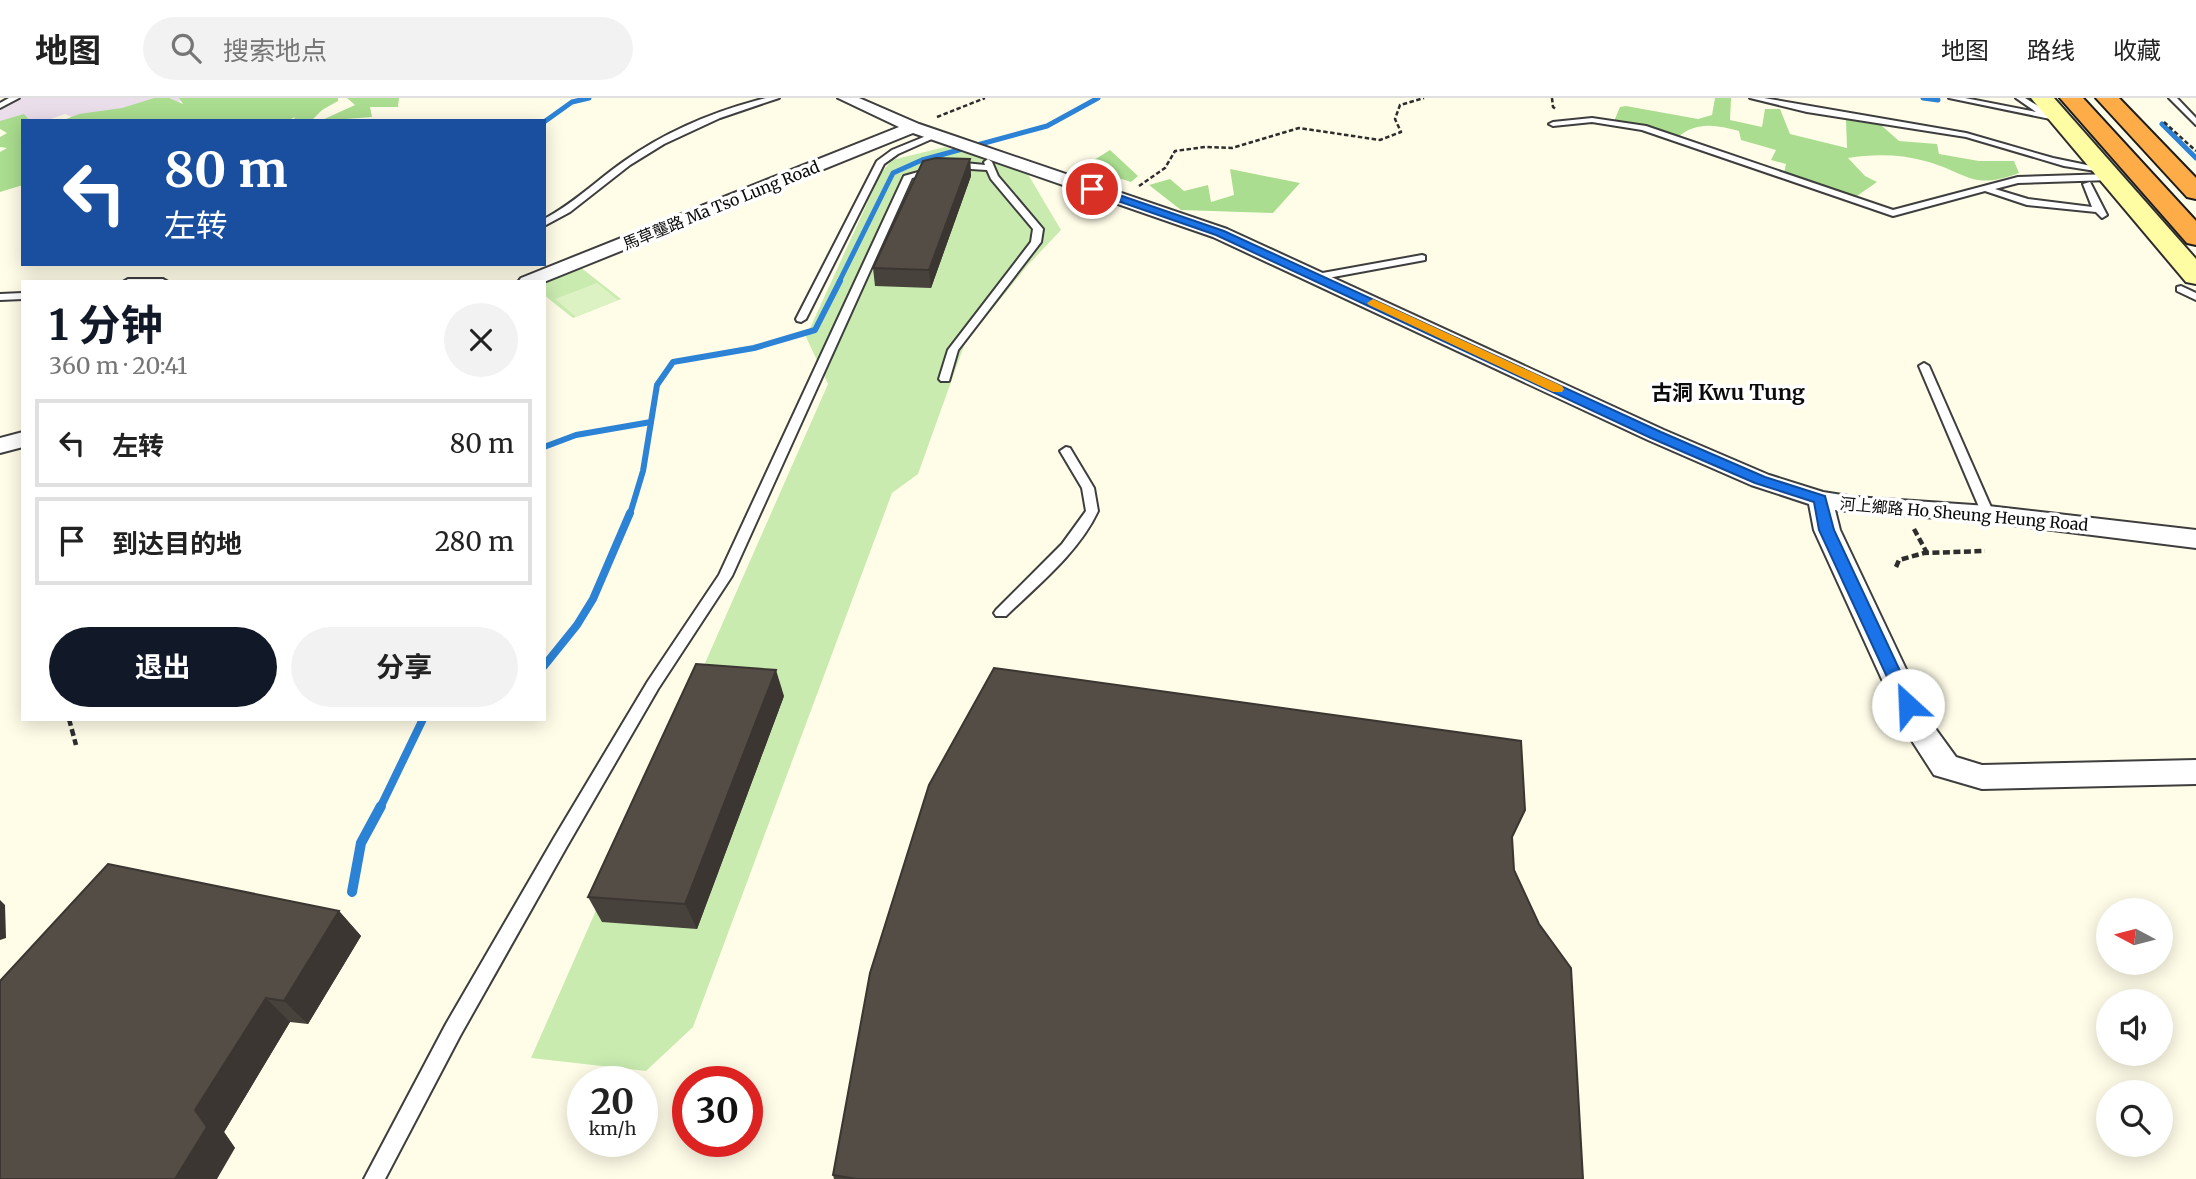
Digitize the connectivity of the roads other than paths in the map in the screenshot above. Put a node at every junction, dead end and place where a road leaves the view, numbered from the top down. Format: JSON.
{"nodes":[{"id":1,"x":15,"y":98,"type":"edge"},
{"id":2,"x":775,"y":98,"type":"edge"},
{"id":3,"x":846,"y":98,"type":"edge"},
{"id":4,"x":1754,"y":98,"type":"edge"},
{"id":5,"x":1953,"y":98,"type":"edge"},
{"id":6,"x":2020,"y":98,"type":"edge"},
{"id":7,"x":2107,"y":98,"type":"edge"},
{"id":8,"x":2173,"y":98,"type":"edge"},
{"id":9,"x":0,"y":106,"type":"edge"},
{"id":10,"x":2055,"y":108,"type":"edge"},
{"id":11,"x":2196,"y":123,"type":"edge"},
{"id":12,"x":1553,"y":124,"type":"dead end"},
{"id":13,"x":913,"y":127,"type":"junction"},
{"id":14,"x":939,"y":134,"type":"junction"},
{"id":15,"x":994,"y":161,"type":"junction"},
{"id":16,"x":2100,"y":177,"type":"junction"},
{"id":17,"x":1983,"y":188,"type":"junction"},
{"id":18,"x":2196,"y":192,"type":"edge"},
{"id":19,"x":546,"y":222,"type":"edge"},
{"id":20,"x":2196,"y":237,"type":"edge"},
{"id":21,"x":1422,"y":258,"type":"dead end"},
{"id":22,"x":1317,"y":277,"type":"junction"},
{"id":23,"x":533,"y":280,"type":"edge"},
{"id":24,"x":2189,"y":283,"type":"edge"},
{"id":25,"x":21,"y":296,"type":"edge"},
{"id":26,"x":0,"y":297,"type":"edge"},
{"id":27,"x":2196,"y":298,"type":"edge"},
{"id":28,"x":801,"y":319,"type":"dead end"},
{"id":29,"x":1924,"y":366,"type":"dead end"},
{"id":30,"x":945,"y":379,"type":"dead end"},
{"id":31,"x":21,"y":440,"type":"edge"},
{"id":32,"x":0,"y":446,"type":"edge"},
{"id":33,"x":1066,"y":451,"type":"dead end"},
{"id":34,"x":1820,"y":499,"type":"junction"},
{"id":35,"x":1988,"y":514,"type":"junction"},
{"id":36,"x":2196,"y":539,"type":"edge"},
{"id":37,"x":1001,"y":613,"type":"dead end"},
{"id":38,"x":2196,"y":772,"type":"edge"},
{"id":39,"x":374,"y":1179,"type":"edge"}],
"edges":[{"from":1,"to":9,"type":"lane"},
{"from":2,"to":19,"type":"lane"},
{"from":3,"to":13,"type":"street","name":"河上鄉路 Ho Sheung Heung Road"},
{"from":4,"to":16,"type":"lane"},
{"from":5,"to":10,"type":"lane"},
{"from":6,"to":10,"type":"lane"},
{"from":7,"to":18,"type":"highway"},
{"from":8,"to":11,"type":"lane"},
{"from":10,"to":16,"type":"main road"},
{"from":10,"to":20,"type":"highway"},
{"from":12,"to":17,"type":"lane"},
{"from":13,"to":14,"type":"street","name":"河上鄉路 Ho Sheung Heung Road"},
{"from":13,"to":23,"type":"street","name":"馬草壟路 Ma Tso Lung Road"},
{"from":14,"to":15,"type":"street","name":"河上鄉路 Ho Sheung Heung Road"},
{"from":14,"to":28,"type":"lane"},
{"from":15,"to":22,"type":"street","name":"河上鄉路 Ho Sheung Heung Road"},
{"from":15,"to":30,"type":"lane"},
{"from":15,"to":39,"type":"lane"},
{"from":16,"to":17,"type":"lane"},
{"from":16,"to":17,"type":"lane"},
{"from":16,"to":24,"type":"main road"},
{"from":21,"to":22,"type":"lane"},
{"from":22,"to":34,"type":"street","name":"河上鄉路 Ho Sheung Heung Road"},
{"from":24,"to":27,"type":"lane"},
{"from":25,"to":26,"type":"lane"},
{"from":29,"to":35,"type":"lane"},
{"from":31,"to":32,"type":"street"},
{"from":33,"to":37,"type":"lane"},
{"from":34,"to":35,"type":"street","name":"河上鄉路 Ho Sheung Heung Road"},
{"from":34,"to":38,"type":"street"},
{"from":35,"to":36,"type":"street","name":"河上鄉路 Ho Sheung Heung Road"}]}
